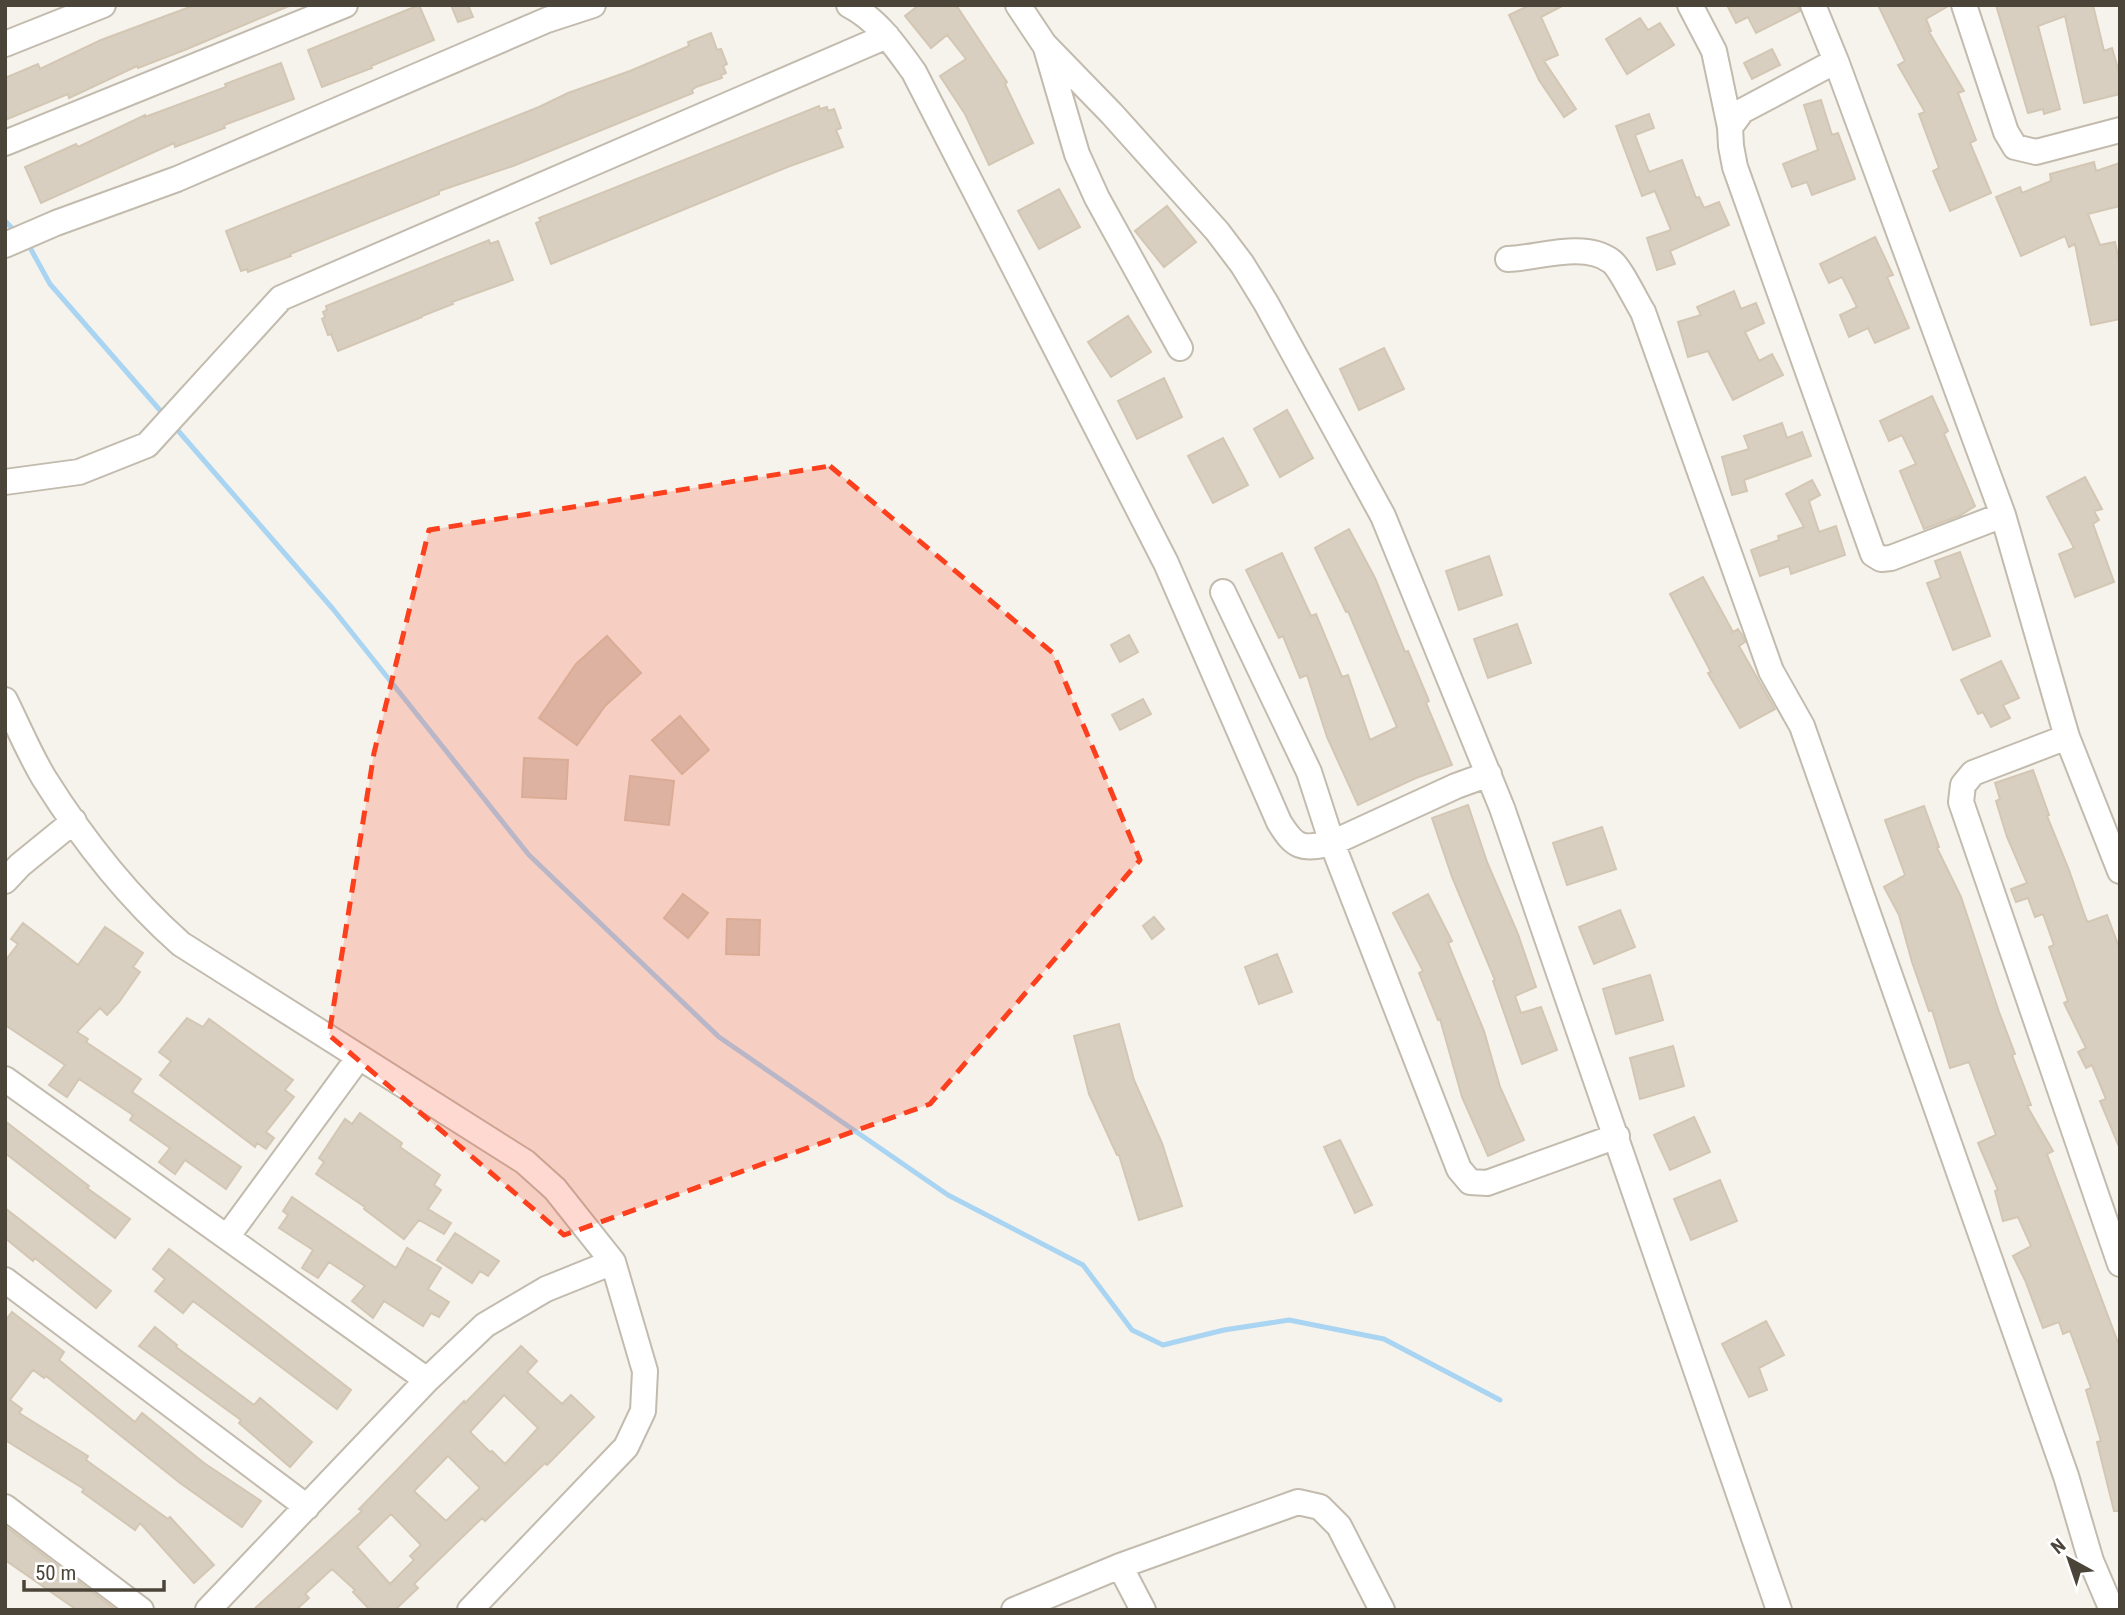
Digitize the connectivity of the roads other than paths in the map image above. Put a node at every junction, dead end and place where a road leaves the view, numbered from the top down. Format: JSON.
{"nodes":[{"id":1,"x":103,"y":5,"type":"edge"},
{"id":2,"x":345,"y":5,"type":"edge"},
{"id":3,"x":593,"y":5,"type":"edge"},
{"id":4,"x":849,"y":5,"type":"edge"},
{"id":5,"x":1018,"y":5,"type":"edge"},
{"id":6,"x":1690,"y":5,"type":"edge"},
{"id":7,"x":1814,"y":5,"type":"edge"},
{"id":8,"x":1964,"y":5,"type":"edge"},
{"id":9,"x":887,"y":36,"type":"junction"},
{"id":10,"x":5,"y":44,"type":"edge"},
{"id":11,"x":1044,"y":44,"type":"junction"},
{"id":12,"x":1836,"y":61,"type":"junction"},
{"id":13,"x":1730,"y":127,"type":"junction"},
{"id":14,"x":2120,"y":130,"type":"edge"},
{"id":15,"x":5,"y":143,"type":"edge"},
{"id":16,"x":5,"y":245,"type":"edge"},
{"id":17,"x":1508,"y":259,"type":"dead end"},
{"id":18,"x":1180,"y":348,"type":"dead end"},
{"id":19,"x":5,"y":482,"type":"edge"},
{"id":20,"x":2003,"y":515,"type":"junction"},
{"id":21,"x":1223,"y":592,"type":"dead end"},
{"id":22,"x":5,"y":700,"type":"edge"},
{"id":23,"x":2067,"y":737,"type":"junction"},
{"id":24,"x":1489,"y":774,"type":"junction"},
{"id":25,"x":74,"y":821,"type":"junction"},
{"id":26,"x":1332,"y":843,"type":"junction"},
{"id":27,"x":2120,"y":871,"type":"edge"},
{"id":28,"x":5,"y":881,"type":"edge"},
{"id":29,"x":359,"y":1057,"type":"junction"},
{"id":30,"x":5,"y":1079,"type":"edge"},
{"id":31,"x":1617,"y":1136,"type":"junction"},
{"id":32,"x":227,"y":1237,"type":"junction"},
{"id":33,"x":613,"y":1262,"type":"junction"},
{"id":34,"x":2120,"y":1264,"type":"edge"},
{"id":35,"x":5,"y":1280,"type":"edge"},
{"id":36,"x":427,"y":1380,"type":"junction"},
{"id":37,"x":5,"y":1507,"type":"edge"},
{"id":38,"x":307,"y":1507,"type":"junction"},
{"id":39,"x":1120,"y":1566,"type":"junction"},
{"id":40,"x":141,"y":1610,"type":"edge"},
{"id":41,"x":208,"y":1610,"type":"edge"},
{"id":42,"x":470,"y":1610,"type":"edge"},
{"id":43,"x":1014,"y":1610,"type":"edge"},
{"id":44,"x":1143,"y":1610,"type":"edge"},
{"id":45,"x":1382,"y":1610,"type":"edge"},
{"id":46,"x":1779,"y":1610,"type":"edge"},
{"id":47,"x":2112,"y":1610,"type":"edge"}],
"edges":[{"from":1,"to":10,"type":"street"},
{"from":2,"to":15,"type":"street"},
{"from":3,"to":16,"type":"street"},
{"from":4,"to":9,"type":"street"},
{"from":5,"to":11,"type":"street"},
{"from":6,"to":13,"type":"street"},
{"from":7,"to":12,"type":"street"},
{"from":8,"to":14,"type":"street"},
{"from":9,"to":19,"type":"street"},
{"from":9,"to":26,"type":"street"},
{"from":11,"to":18,"type":"street"},
{"from":11,"to":24,"type":"street"},
{"from":12,"to":13,"type":"street"},
{"from":12,"to":20,"type":"street"},
{"from":13,"to":20,"type":"street"},
{"from":17,"to":47,"type":"street"},
{"from":20,"to":23,"type":"street"},
{"from":21,"to":26,"type":"street"},
{"from":22,"to":25,"type":"street"},
{"from":23,"to":27,"type":"street"},
{"from":23,"to":34,"type":"street"},
{"from":24,"to":26,"type":"street"},
{"from":24,"to":31,"type":"street"},
{"from":25,"to":28,"type":"street"},
{"from":25,"to":29,"type":"street"},
{"from":26,"to":31,"type":"street"},
{"from":29,"to":32,"type":"street"},
{"from":29,"to":33,"type":"street"},
{"from":30,"to":32,"type":"street"},
{"from":31,"to":46,"type":"street"},
{"from":32,"to":36,"type":"street"},
{"from":33,"to":36,"type":"street"},
{"from":33,"to":42,"type":"street"},
{"from":35,"to":38,"type":"street"},
{"from":36,"to":38,"type":"street"},
{"from":37,"to":40,"type":"street"},
{"from":38,"to":41,"type":"street"},
{"from":39,"to":43,"type":"street"},
{"from":39,"to":44,"type":"street"},
{"from":39,"to":45,"type":"street"}]}
